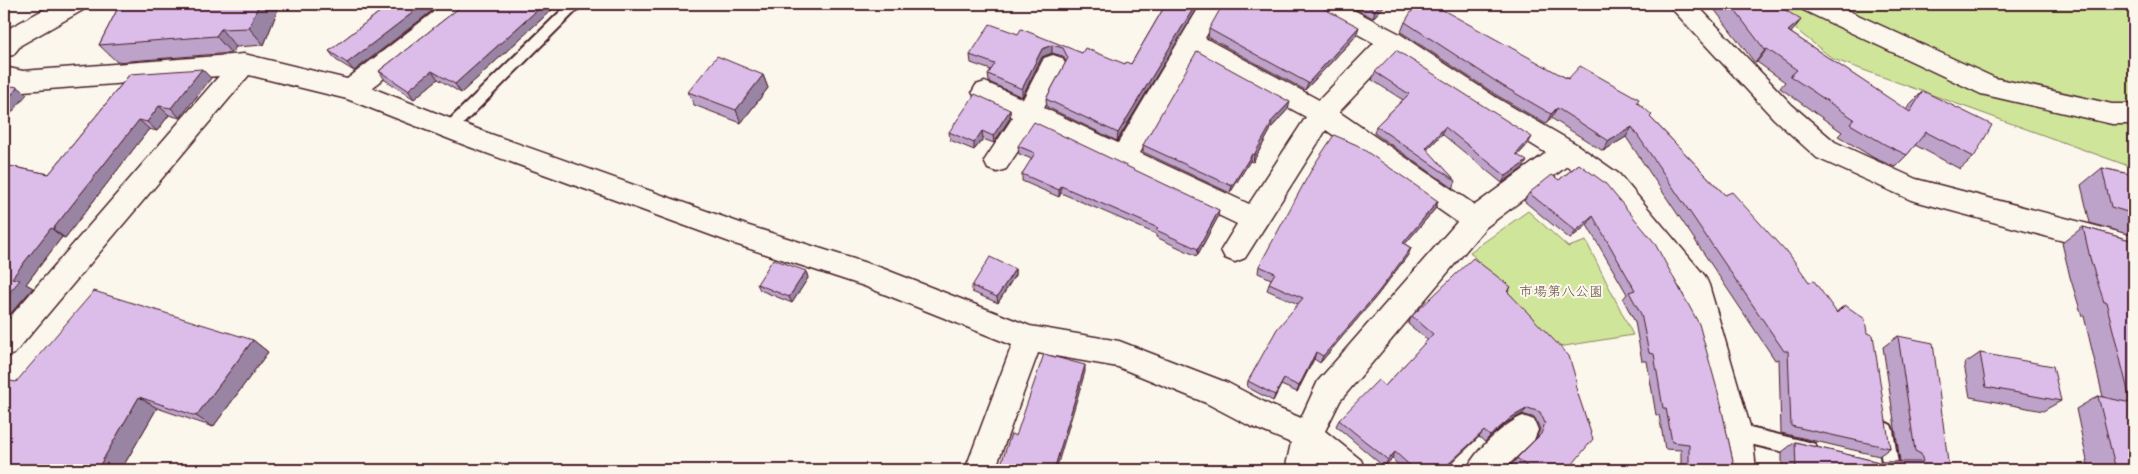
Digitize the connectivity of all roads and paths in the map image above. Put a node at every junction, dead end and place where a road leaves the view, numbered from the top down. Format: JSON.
{"nodes":[{"id":1,"x":74,"y":4,"type":"edge"},
{"id":2,"x":460,"y":4,"type":"edge"},
{"id":3,"x":576,"y":4,"type":"edge"},
{"id":4,"x":1213,"y":4,"type":"edge"},
{"id":5,"x":1322,"y":4,"type":"edge"},
{"id":6,"x":1682,"y":4,"type":"edge"},
{"id":7,"x":1812,"y":4,"type":"edge"},
{"id":8,"x":1391,"y":41,"type":"junction"},
{"id":9,"x":1191,"y":42,"type":"junction"},
{"id":10,"x":4,"y":48,"type":"edge"},
{"id":11,"x":244,"y":64,"type":"junction"},
{"id":12,"x":1053,"y":65,"type":"dead end"},
{"id":13,"x":4,"y":77,"type":"edge"},
{"id":14,"x":350,"y":90,"type":"junction"},
{"id":15,"x":985,"y":92,"type":"dead end"},
{"id":16,"x":1029,"y":113,"type":"junction"},
{"id":17,"x":1322,"y":114,"type":"junction"},
{"id":18,"x":2134,"y":114,"type":"edge"},
{"id":19,"x":449,"y":129,"type":"junction"},
{"id":20,"x":1567,"y":152,"type":"junction"},
{"id":21,"x":1123,"y":158,"type":"junction"},
{"id":22,"x":997,"y":161,"type":"dead end"},
{"id":23,"x":1254,"y":219,"type":"junction"},
{"id":24,"x":1475,"y":220,"type":"junction"},
{"id":25,"x":2134,"y":248,"type":"edge"},
{"id":26,"x":1235,"y":250,"type":"dead end"},
{"id":27,"x":1029,"y":339,"type":"junction"},
{"id":28,"x":4,"y":345,"type":"edge"},
{"id":29,"x":1883,"y":412,"type":"edge"},
{"id":30,"x":1523,"y":430,"type":"dead end"},
{"id":31,"x":1737,"y":433,"type":"junction"},
{"id":32,"x":1308,"y":436,"type":"junction"},
{"id":33,"x":1824,"y":453,"type":"edge"},
{"id":34,"x":1871,"y":464,"type":"edge"},
{"id":35,"x":1894,"y":469,"type":"edge"},
{"id":36,"x":980,"y":470,"type":"edge"},
{"id":37,"x":1300,"y":470,"type":"edge"},
{"id":38,"x":1350,"y":470,"type":"edge"},
{"id":39,"x":1482,"y":470,"type":"edge"},
{"id":40,"x":1741,"y":470,"type":"edge"}],
"edges":[{"from":1,"to":10,"type":"street"},
{"from":2,"to":14,"type":"street"},
{"from":3,"to":19,"type":"lane"},
{"from":4,"to":9,"type":"street"},
{"from":5,"to":8,"type":"street"},
{"from":6,"to":25,"type":"street"},
{"from":7,"to":18,"type":"street"},
{"from":8,"to":17,"type":"street"},
{"from":8,"to":20,"type":"street"},
{"from":9,"to":17,"type":"street"},
{"from":9,"to":21,"type":"street"},
{"from":11,"to":13,"type":"street"},
{"from":11,"to":14,"type":"street"},
{"from":11,"to":28,"type":"street"},
{"from":12,"to":16,"type":"street"},
{"from":14,"to":19,"type":"street"},
{"from":15,"to":16,"type":"street"},
{"from":16,"to":21,"type":"street"},
{"from":16,"to":22,"type":"street"},
{"from":17,"to":23,"type":"street"},
{"from":17,"to":24,"type":"street"},
{"from":19,"to":27,"type":"street"},
{"from":20,"to":24,"type":"street"},
{"from":20,"to":31,"type":"street"},
{"from":21,"to":23,"type":"street"},
{"from":23,"to":26,"type":"street"},
{"from":24,"to":32,"type":"street"},
{"from":27,"to":32,"type":"street"},
{"from":27,"to":36,"type":"street"},
{"from":29,"to":35,"type":"lane"},
{"from":30,"to":39,"type":"street"},
{"from":31,"to":33,"type":"lane"},
{"from":31,"to":40,"type":"street"},
{"from":32,"to":37,"type":"street"},
{"from":32,"to":38,"type":"street"},
{"from":34,"to":35,"type":"lane"}]}
